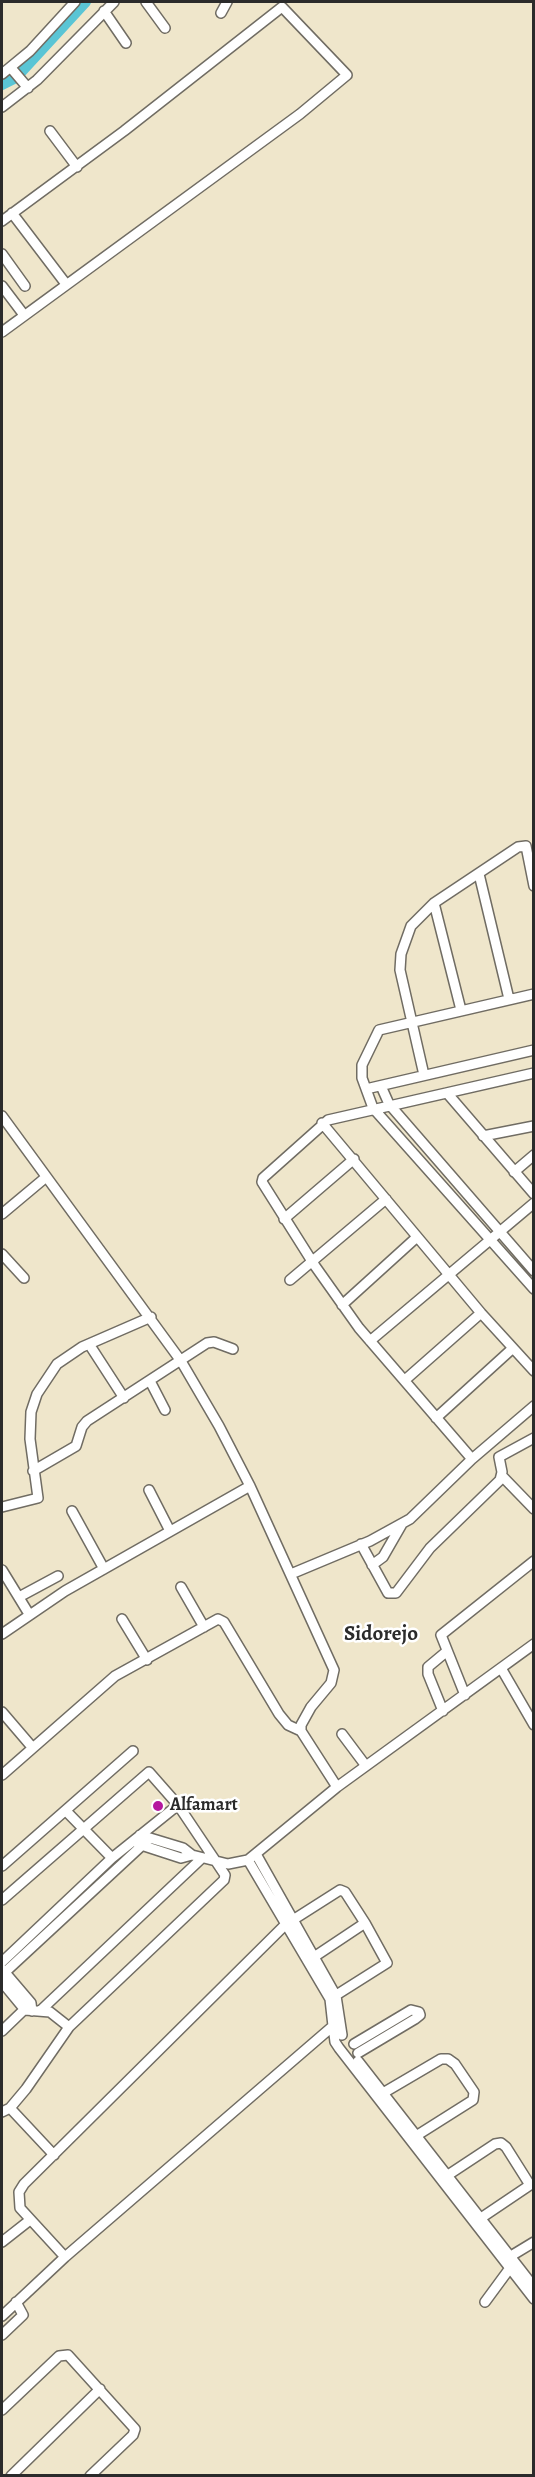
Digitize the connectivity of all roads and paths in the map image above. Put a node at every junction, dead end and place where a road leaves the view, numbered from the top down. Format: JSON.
{"nodes":[{"id":1,"x":75,"y":2,"type":"edge"},
{"id":2,"x":114,"y":2,"type":"edge"},
{"id":3,"x":146,"y":2,"type":"edge"},
{"id":4,"x":227,"y":2,"type":"edge"},
{"id":5,"x":279,"y":4,"type":"edge"},
{"id":6,"x":105,"y":11,"type":"junction"},
{"id":7,"x":222,"y":13,"type":"dead end"},
{"id":8,"x":165,"y":28,"type":"dead end"},
{"id":9,"x":126,"y":43,"type":"dead end"},
{"id":10,"x":11,"y":69,"type":"junction"},
{"id":11,"x":2,"y":74,"type":"edge"},
{"id":12,"x":26,"y":86,"type":"junction"},
{"id":13,"x":2,"y":107,"type":"edge"},
{"id":14,"x":50,"y":131,"type":"dead end"},
{"id":15,"x":76,"y":167,"type":"junction"},
{"id":16,"x":12,"y":213,"type":"junction"},
{"id":17,"x":2,"y":221,"type":"edge"},
{"id":18,"x":2,"y":254,"type":"edge"},
{"id":19,"x":66,"y":284,"type":"junction"},
{"id":20,"x":2,"y":286,"type":"edge"},
{"id":21,"x":25,"y":286,"type":"dead end"},
{"id":22,"x":24,"y":315,"type":"junction"},
{"id":23,"x":2,"y":332,"type":"edge"},
{"id":24,"x":530,"y":846,"type":"edge"},
{"id":25,"x":479,"y":874,"type":"junction"},
{"id":26,"x":534,"y":886,"type":"edge"},
{"id":27,"x":434,"y":903,"type":"junction"},
{"id":28,"x":534,"y":994,"type":"edge"},
{"id":29,"x":509,"y":999,"type":"junction"},
{"id":30,"x":460,"y":1010,"type":"junction"},
{"id":31,"x":414,"y":1022,"type":"junction"},
{"id":32,"x":534,"y":1050,"type":"edge"},
{"id":33,"x":534,"y":1073,"type":"edge"},
{"id":34,"x":424,"y":1075,"type":"junction"},
{"id":35,"x":381,"y":1086,"type":"junction"},
{"id":36,"x":366,"y":1089,"type":"junction"},
{"id":37,"x":447,"y":1093,"type":"junction"},
{"id":38,"x":389,"y":1104,"type":"junction"},
{"id":39,"x":373,"y":1108,"type":"junction"},
{"id":40,"x":2,"y":1116,"type":"edge"},
{"id":41,"x":322,"y":1123,"type":"junction"},
{"id":42,"x":534,"y":1126,"type":"edge"},
{"id":43,"x":483,"y":1136,"type":"junction"},
{"id":44,"x":534,"y":1155,"type":"edge"},
{"id":45,"x":354,"y":1159,"type":"junction"},
{"id":46,"x":514,"y":1172,"type":"junction"},
{"id":47,"x":45,"y":1178,"type":"junction"},
{"id":48,"x":534,"y":1194,"type":"edge"},
{"id":49,"x":386,"y":1199,"type":"junction"},
{"id":50,"x":534,"y":1203,"type":"edge"},
{"id":51,"x":2,"y":1214,"type":"edge"},
{"id":52,"x":284,"y":1219,"type":"junction"},
{"id":53,"x":501,"y":1233,"type":"junction"},
{"id":54,"x":417,"y":1237,"type":"junction"},
{"id":55,"x":492,"y":1240,"type":"junction"},
{"id":56,"x":2,"y":1254,"type":"edge"},
{"id":57,"x":312,"y":1261,"type":"junction"},
{"id":58,"x":534,"y":1271,"type":"edge"},
{"id":59,"x":450,"y":1275,"type":"junction"},
{"id":60,"x":24,"y":1278,"type":"dead end"},
{"id":61,"x":290,"y":1280,"type":"dead end"},
{"id":62,"x":534,"y":1289,"type":"edge"},
{"id":63,"x":342,"y":1305,"type":"junction"},
{"id":64,"x":481,"y":1313,"type":"junction"},
{"id":65,"x":149,"y":1314,"type":"junction"},
{"id":66,"x":370,"y":1341,"type":"junction"},
{"id":67,"x":90,"y":1344,"type":"junction"},
{"id":68,"x":513,"y":1348,"type":"junction"},
{"id":69,"x":233,"y":1349,"type":"dead end"},
{"id":70,"x":181,"y":1361,"type":"junction"},
{"id":71,"x":534,"y":1371,"type":"edge"},
{"id":72,"x":405,"y":1380,"type":"junction"},
{"id":73,"x":150,"y":1381,"type":"junction"},
{"id":74,"x":124,"y":1398,"type":"junction"},
{"id":75,"x":534,"y":1406,"type":"edge"},
{"id":76,"x":165,"y":1410,"type":"dead end"},
{"id":77,"x":436,"y":1418,"type":"junction"},
{"id":78,"x":534,"y":1438,"type":"edge"},
{"id":79,"x":491,"y":1442,"type":"junction"},
{"id":80,"x":500,"y":1457,"type":"junction"},
{"id":81,"x":472,"y":1458,"type":"junction"},
{"id":82,"x":33,"y":1471,"type":"junction"},
{"id":83,"x":502,"y":1476,"type":"junction"},
{"id":84,"x":250,"y":1486,"type":"junction"},
{"id":85,"x":148,"y":1490,"type":"dead end"},
{"id":86,"x":2,"y":1507,"type":"edge"},
{"id":87,"x":534,"y":1509,"type":"edge"},
{"id":88,"x":72,"y":1511,"type":"dead end"},
{"id":89,"x":403,"y":1523,"type":"junction"},
{"id":90,"x":170,"y":1532,"type":"junction"},
{"id":91,"x":361,"y":1544,"type":"junction"},
{"id":92,"x":534,"y":1561,"type":"edge"},
{"id":93,"x":372,"y":1565,"type":"junction"},
{"id":94,"x":104,"y":1569,"type":"junction"},
{"id":95,"x":2,"y":1570,"type":"edge"},
{"id":96,"x":291,"y":1574,"type":"junction"},
{"id":97,"x":58,"y":1576,"type":"dead end"},
{"id":98,"x":181,"y":1587,"type":"dead end"},
{"id":99,"x":19,"y":1597,"type":"junction"},
{"id":100,"x":29,"y":1614,"type":"junction"},
{"id":101,"x":122,"y":1619,"type":"dead end"},
{"id":102,"x":204,"y":1627,"type":"junction"},
{"id":103,"x":2,"y":1634,"type":"edge"},
{"id":104,"x":534,"y":1644,"type":"edge"},
{"id":105,"x":446,"y":1652,"type":"junction"},
{"id":106,"x":147,"y":1660,"type":"junction"},
{"id":107,"x":501,"y":1668,"type":"junction"},
{"id":108,"x":465,"y":1695,"type":"junction"},
{"id":109,"x":443,"y":1710,"type":"junction"},
{"id":110,"x":2,"y":1712,"type":"edge"},
{"id":111,"x":534,"y":1725,"type":"edge"},
{"id":112,"x":301,"y":1731,"type":"junction"},
{"id":113,"x":342,"y":1734,"type":"dead end"},
{"id":114,"x":32,"y":1748,"type":"junction"},
{"id":115,"x":133,"y":1751,"type":"dead end"},
{"id":116,"x":366,"y":1766,"type":"junction"},
{"id":117,"x":2,"y":1772,"type":"edge"},
{"id":118,"x":337,"y":1787,"type":"junction"},
{"id":119,"x":178,"y":1805,"type":"junction"},
{"id":120,"x":66,"y":1811,"type":"junction"},
{"id":121,"x":83,"y":1829,"type":"junction"},
{"id":122,"x":141,"y":1840,"type":"junction"},
{"id":123,"x":173,"y":1845,"type":"junction"},
{"id":124,"x":170,"y":1855,"type":"junction"},
{"id":125,"x":192,"y":1856,"type":"junction"},
{"id":126,"x":252,"y":1857,"type":"junction"},
{"id":127,"x":112,"y":1858,"type":"junction"},
{"id":128,"x":202,"y":1858,"type":"junction"},
{"id":129,"x":214,"y":1860,"type":"junction"},
{"id":130,"x":2,"y":1866,"type":"edge"},
{"id":131,"x":104,"y":1872,"type":"junction"},
{"id":132,"x":2,"y":1900,"type":"edge"},
{"id":133,"x":289,"y":1923,"type":"junction"},
{"id":134,"x":365,"y":1923,"type":"junction"},
{"id":135,"x":314,"y":1958,"type":"junction"},
{"id":136,"x":2,"y":1962,"type":"edge"},
{"id":137,"x":2,"y":1975,"type":"edge"},
{"id":138,"x":333,"y":1997,"type":"junction"},
{"id":139,"x":32,"y":2009,"type":"junction"},
{"id":140,"x":69,"y":2027,"type":"junction"},
{"id":141,"x":2,"y":2031,"type":"edge"},
{"id":142,"x":336,"y":2032,"type":"junction"},
{"id":143,"x":356,"y":2056,"type":"junction"},
{"id":144,"x":379,"y":2096,"type":"junction"},
{"id":145,"x":6,"y":2110,"type":"edge"},
{"id":146,"x":416,"y":2136,"type":"junction"},
{"id":147,"x":54,"y":2155,"type":"junction"},
{"id":148,"x":443,"y":2178,"type":"junction"},
{"id":149,"x":481,"y":2218,"type":"junction"},
{"id":150,"x":30,"y":2220,"type":"junction"},
{"id":151,"x":2,"y":2242,"type":"edge"},
{"id":152,"x":534,"y":2242,"type":"edge"},
{"id":153,"x":65,"y":2257,"type":"junction"},
{"id":154,"x":508,"y":2262,"type":"junction"},
{"id":155,"x":534,"y":2287,"type":"edge"},
{"id":156,"x":534,"y":2299,"type":"edge"},
{"id":157,"x":16,"y":2302,"type":"junction"},
{"id":158,"x":485,"y":2302,"type":"dead end"},
{"id":159,"x":2,"y":2316,"type":"edge"},
{"id":160,"x":2,"y":2335,"type":"edge"},
{"id":161,"x":100,"y":2389,"type":"junction"},
{"id":162,"x":2,"y":2410,"type":"edge"},
{"id":163,"x":11,"y":2475,"type":"edge"},
{"id":164,"x":90,"y":2475,"type":"edge"}],
"edges":[{"from":1,"to":10,"type":"street"},
{"from":2,"to":6,"type":"street"},
{"from":3,"to":8,"type":"street"},
{"from":4,"to":7,"type":"street"},
{"from":5,"to":15,"type":"street"},
{"from":5,"to":19,"type":"street"},
{"from":6,"to":9,"type":"street"},
{"from":6,"to":12,"type":"street"},
{"from":10,"to":11,"type":"street"},
{"from":10,"to":12,"type":"street"},
{"from":12,"to":13,"type":"street"},
{"from":14,"to":15,"type":"street"},
{"from":15,"to":16,"type":"street"},
{"from":16,"to":17,"type":"street"},
{"from":16,"to":19,"type":"street"},
{"from":18,"to":21,"type":"street"},
{"from":19,"to":22,"type":"street"},
{"from":20,"to":22,"type":"street"},
{"from":22,"to":23,"type":"street"},
{"from":24,"to":25,"type":"street"},
{"from":24,"to":26,"type":"street"},
{"from":25,"to":27,"type":"street"},
{"from":25,"to":29,"type":"street"},
{"from":27,"to":30,"type":"street"},
{"from":27,"to":31,"type":"street"},
{"from":28,"to":29,"type":"street"},
{"from":29,"to":30,"type":"street"},
{"from":30,"to":31,"type":"street"},
{"from":31,"to":34,"type":"street"},
{"from":31,"to":36,"type":"street"},
{"from":32,"to":34,"type":"street"},
{"from":33,"to":37,"type":"street"},
{"from":34,"to":35,"type":"street"},
{"from":35,"to":36,"type":"street"},
{"from":35,"to":38,"type":"street"},
{"from":36,"to":39,"type":"street"},
{"from":37,"to":38,"type":"street"},
{"from":37,"to":43,"type":"street"},
{"from":38,"to":39,"type":"street"},
{"from":38,"to":53,"type":"street"},
{"from":39,"to":41,"type":"street"},
{"from":39,"to":55,"type":"street"},
{"from":40,"to":47,"type":"street"},
{"from":41,"to":45,"type":"street"},
{"from":41,"to":52,"type":"street"},
{"from":42,"to":43,"type":"street"},
{"from":43,"to":46,"type":"street"},
{"from":44,"to":46,"type":"street"},
{"from":45,"to":49,"type":"street"},
{"from":45,"to":52,"type":"street"},
{"from":46,"to":48,"type":"street"},
{"from":47,"to":51,"type":"street"},
{"from":47,"to":65,"type":"street"},
{"from":49,"to":54,"type":"street"},
{"from":49,"to":57,"type":"street"},
{"from":50,"to":53,"type":"street"},
{"from":52,"to":57,"type":"street"},
{"from":53,"to":55,"type":"street"},
{"from":53,"to":58,"type":"street"},
{"from":54,"to":59,"type":"street"},
{"from":54,"to":63,"type":"street"},
{"from":55,"to":59,"type":"street"},
{"from":55,"to":62,"type":"street"},
{"from":56,"to":60,"type":"street"},
{"from":57,"to":61,"type":"street"},
{"from":57,"to":63,"type":"street"},
{"from":59,"to":64,"type":"street"},
{"from":59,"to":66,"type":"street"},
{"from":63,"to":66,"type":"street"},
{"from":64,"to":68,"type":"street"},
{"from":64,"to":72,"type":"street"},
{"from":65,"to":67,"type":"street"},
{"from":65,"to":70,"type":"street"},
{"from":66,"to":72,"type":"street"},
{"from":67,"to":74,"type":"street"},
{"from":67,"to":82,"type":"street"},
{"from":68,"to":71,"type":"street"},
{"from":68,"to":77,"type":"street"},
{"from":69,"to":70,"type":"street"},
{"from":70,"to":73,"type":"street"},
{"from":70,"to":84,"type":"street"},
{"from":72,"to":77,"type":"street"},
{"from":73,"to":74,"type":"street"},
{"from":73,"to":76,"type":"street"},
{"from":74,"to":82,"type":"street"},
{"from":75,"to":79,"type":"street"},
{"from":77,"to":81,"type":"street"},
{"from":78,"to":80,"type":"street"},
{"from":79,"to":80,"type":"street"},
{"from":79,"to":81,"type":"street"},
{"from":80,"to":83,"type":"street"},
{"from":81,"to":89,"type":"street"},
{"from":82,"to":86,"type":"street"},
{"from":83,"to":87,"type":"street"},
{"from":83,"to":93,"type":"street"},
{"from":84,"to":90,"type":"street"},
{"from":84,"to":96,"type":"street"},
{"from":85,"to":90,"type":"street"},
{"from":88,"to":94,"type":"street"},
{"from":89,"to":91,"type":"street"},
{"from":89,"to":93,"type":"street"},
{"from":90,"to":94,"type":"street"},
{"from":91,"to":93,"type":"street"},
{"from":91,"to":96,"type":"street"},
{"from":92,"to":105,"type":"street"},
{"from":94,"to":100,"type":"street"},
{"from":95,"to":99,"type":"street"},
{"from":96,"to":112,"type":"street"},
{"from":97,"to":99,"type":"street"},
{"from":98,"to":102,"type":"street"},
{"from":99,"to":100,"type":"street"},
{"from":100,"to":103,"type":"street"},
{"from":101,"to":106,"type":"street"},
{"from":102,"to":106,"type":"street"},
{"from":102,"to":112,"type":"street"},
{"from":104,"to":107,"type":"street"},
{"from":105,"to":108,"type":"street"},
{"from":105,"to":109,"type":"street"},
{"from":106,"to":114,"type":"street"},
{"from":107,"to":108,"type":"street"},
{"from":107,"to":111,"type":"street"},
{"from":108,"to":109,"type":"street"},
{"from":109,"to":116,"type":"street"},
{"from":110,"to":114,"type":"street"},
{"from":112,"to":118,"type":"street"},
{"from":113,"to":116,"type":"street"},
{"from":114,"to":117,"type":"street"},
{"from":115,"to":120,"type":"street"},
{"from":116,"to":118,"type":"street"},
{"from":118,"to":126,"type":"street"},
{"from":119,"to":121,"type":"street"},
{"from":119,"to":122,"type":"street"},
{"from":119,"to":129,"type":"street"},
{"from":120,"to":121,"type":"street"},
{"from":120,"to":130,"type":"street"},
{"from":121,"to":127,"type":"street"},
{"from":121,"to":132,"type":"street"},
{"from":122,"to":123,"type":"street"},
{"from":122,"to":124,"type":"street"},
{"from":122,"to":127,"type":"street"},
{"from":122,"to":131,"type":"street"},
{"from":123,"to":124,"type":"street"},
{"from":123,"to":125,"type":"street"},
{"from":124,"to":125,"type":"street"},
{"from":125,"to":128,"type":"street"},
{"from":126,"to":129,"type":"street"},
{"from":126,"to":133,"type":"street"},
{"from":127,"to":131,"type":"street"},
{"from":128,"to":129,"type":"street"},
{"from":128,"to":139,"type":"street"},
{"from":129,"to":140,"type":"street"},
{"from":131,"to":136,"type":"street"},
{"from":131,"to":137,"type":"street"},
{"from":133,"to":134,"type":"street"},
{"from":133,"to":135,"type":"street"},
{"from":133,"to":138,"type":"street"},
{"from":133,"to":147,"type":"street"},
{"from":134,"to":135,"type":"street"},
{"from":134,"to":138,"type":"street"},
{"from":135,"to":138,"type":"street"},
{"from":137,"to":139,"type":"street"},
{"from":138,"to":142,"type":"street"},
{"from":139,"to":140,"type":"street"},
{"from":139,"to":141,"type":"street"},
{"from":140,"to":145,"type":"street"},
{"from":142,"to":143,"type":"street"},
{"from":142,"to":143,"type":"street"},
{"from":142,"to":153,"type":"street"},
{"from":143,"to":143,"type":"street"},
{"from":143,"to":144,"type":"street"},
{"from":144,"to":146,"type":"street"},
{"from":144,"to":146,"type":"street"},
{"from":144,"to":148,"type":"street"},
{"from":145,"to":147,"type":"street"},
{"from":146,"to":148,"type":"street"},
{"from":147,"to":150,"type":"street"},
{"from":148,"to":149,"type":"street"},
{"from":148,"to":149,"type":"street"},
{"from":148,"to":154,"type":"street"},
{"from":149,"to":154,"type":"street"},
{"from":150,"to":151,"type":"street"},
{"from":150,"to":153,"type":"street"},
{"from":152,"to":154,"type":"street"},
{"from":153,"to":157,"type":"street"},
{"from":154,"to":155,"type":"street"},
{"from":154,"to":156,"type":"street"},
{"from":154,"to":158,"type":"street"},
{"from":157,"to":159,"type":"street"},
{"from":157,"to":160,"type":"street"},
{"from":161,"to":162,"type":"street"},
{"from":161,"to":163,"type":"street"},
{"from":161,"to":164,"type":"street"}]}
